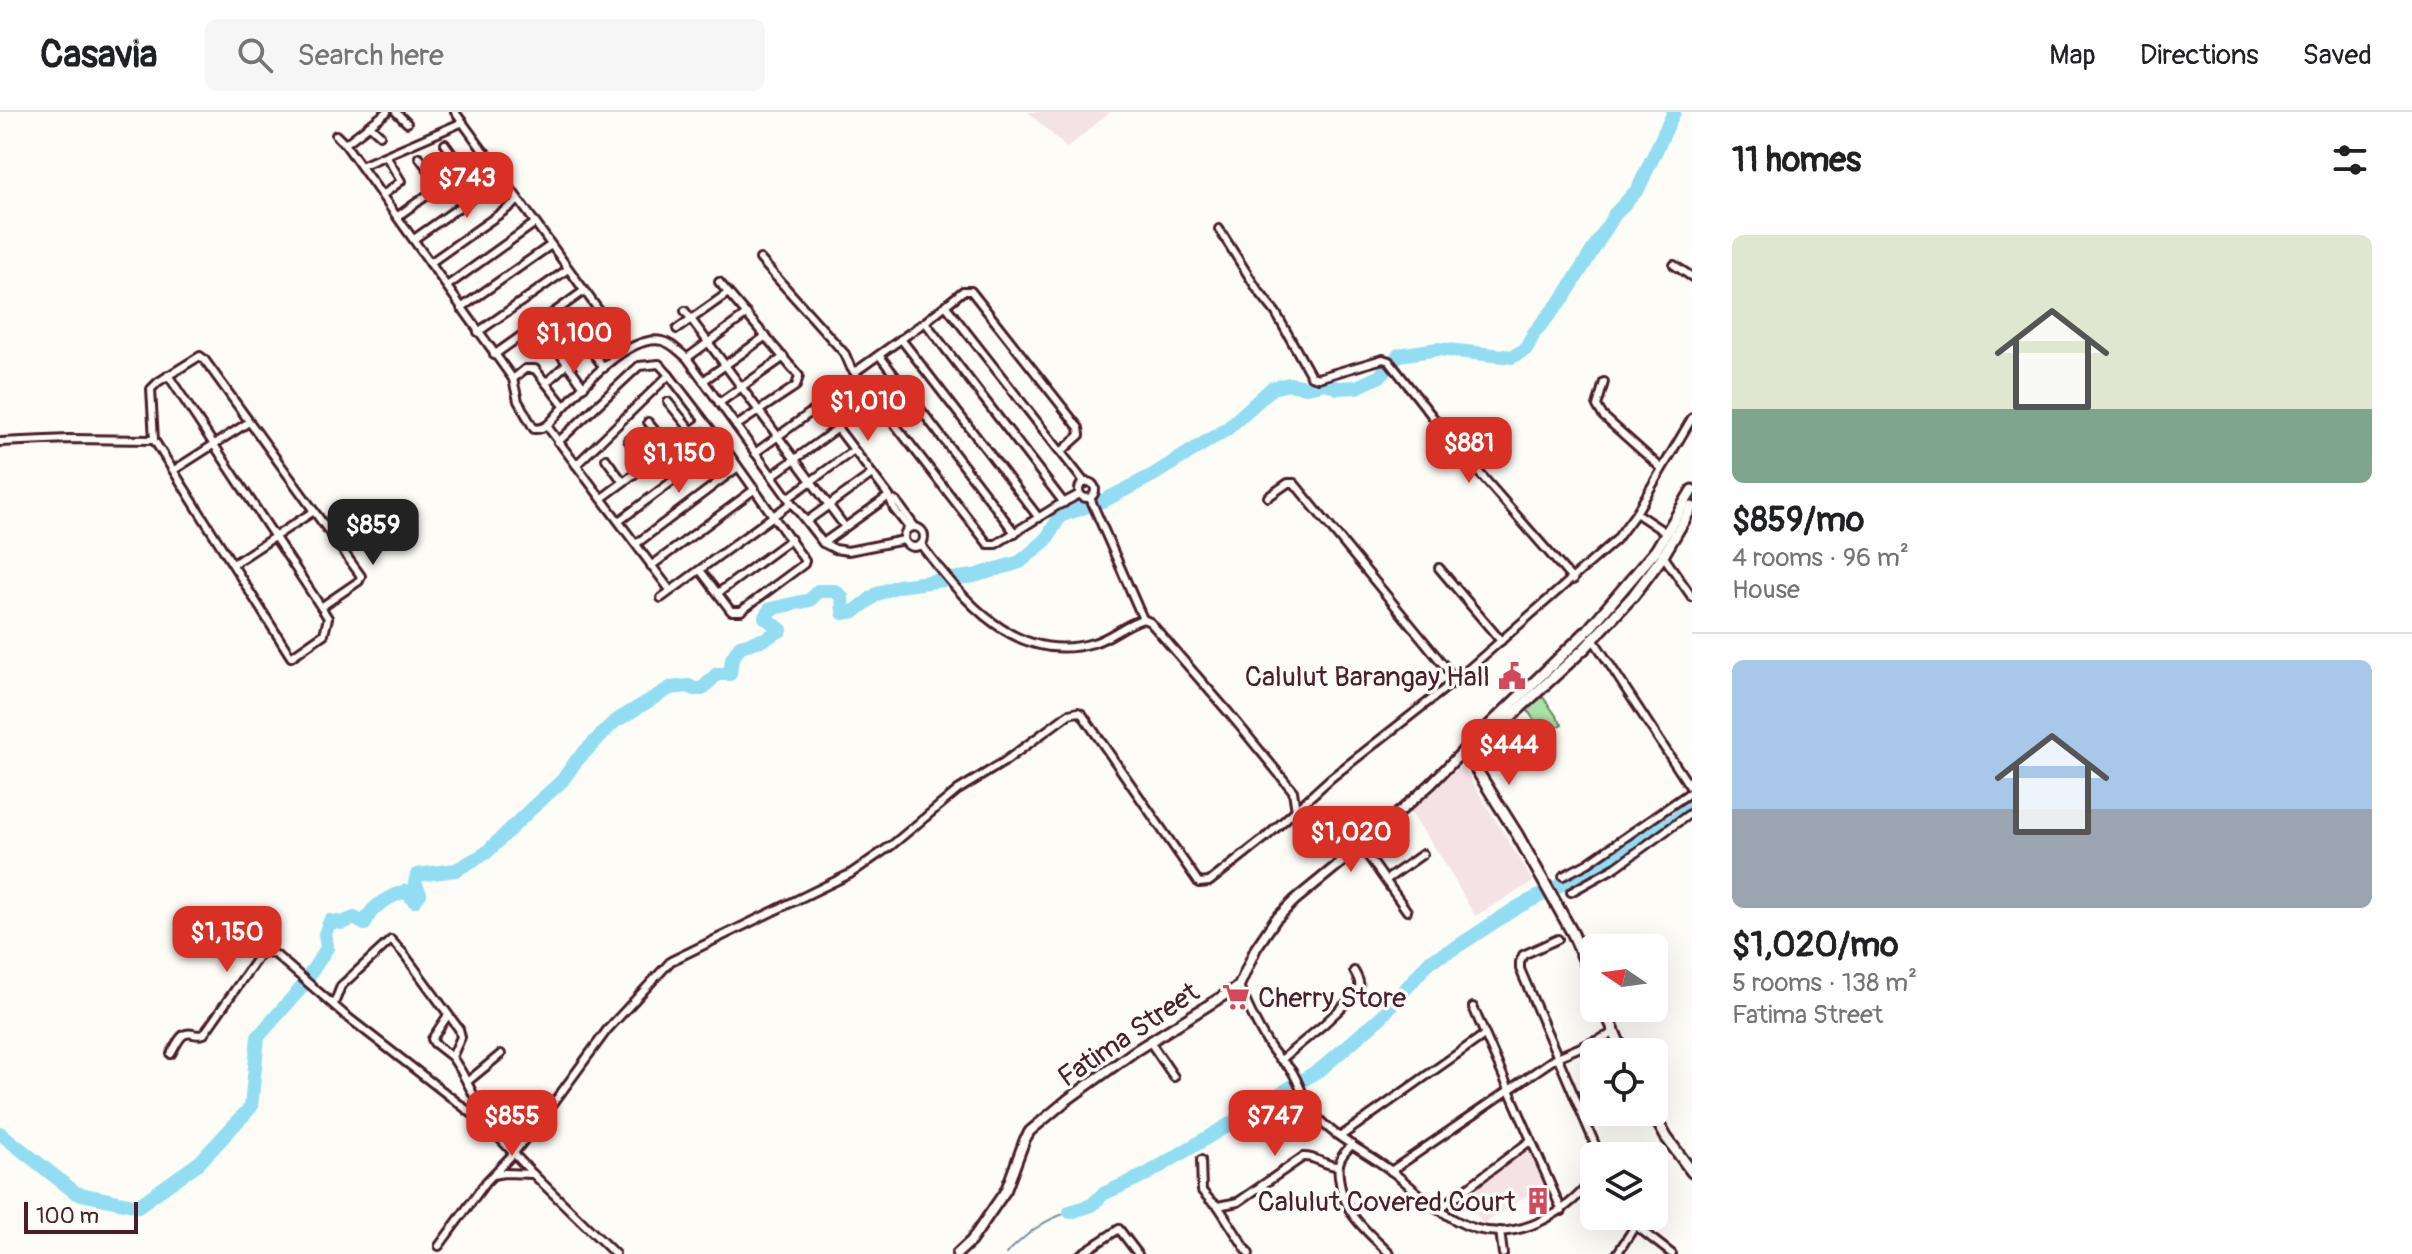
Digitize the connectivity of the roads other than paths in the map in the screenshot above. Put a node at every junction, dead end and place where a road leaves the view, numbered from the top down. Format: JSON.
{"nodes":[{"id":1,"x":387,"y":112,"type":"edge"},
{"id":2,"x":396,"y":112,"type":"edge"},
{"id":3,"x":455,"y":112,"type":"edge"},
{"id":4,"x":463,"y":122,"type":"junction"},
{"id":5,"x":407,"y":123,"type":"dead end"},
{"id":6,"x":369,"y":125,"type":"junction"},
{"id":7,"x":336,"y":135,"type":"dead end"},
{"id":8,"x":380,"y":135,"type":"dead end"},
{"id":9,"x":345,"y":144,"type":"junction"},
{"id":10,"x":445,"y":144,"type":"dead end"},
{"id":11,"x":486,"y":153,"type":"junction"},
{"id":12,"x":386,"y":156,"type":"junction"},
{"id":13,"x":419,"y":157,"type":"dead end"},
{"id":14,"x":361,"y":166,"type":"junction"},
{"id":15,"x":463,"y":169,"type":"junction"},
{"id":16,"x":502,"y":177,"type":"junction"},
{"id":17,"x":441,"y":186,"type":"junction"},
{"id":18,"x":383,"y":195,"type":"junction"},
{"id":19,"x":518,"y":201,"type":"junction"},
{"id":20,"x":398,"y":216,"type":"junction"},
{"id":21,"x":535,"y":223,"type":"junction"},
{"id":22,"x":1219,"y":229,"type":"dead end"},
{"id":23,"x":414,"y":239,"type":"junction"},
{"id":24,"x":551,"y":245,"type":"junction"},
{"id":25,"x":760,"y":259,"type":"dead end"},
{"id":26,"x":430,"y":263,"type":"junction"},
{"id":27,"x":1674,"y":265,"type":"dead end"},
{"id":28,"x":568,"y":269,"type":"junction"},
{"id":29,"x":1692,"y":277,"type":"edge"},
{"id":30,"x":719,"y":282,"type":"dead end"},
{"id":31,"x":447,"y":286,"type":"junction"},
{"id":32,"x":584,"y":291,"type":"junction"},
{"id":33,"x":728,"y":293,"type":"junction"},
{"id":34,"x":946,"y":306,"type":"junction"},
{"id":35,"x":461,"y":308,"type":"junction"},
{"id":36,"x":685,"y":311,"type":"dead end"},
{"id":37,"x":747,"y":314,"type":"junction"},
{"id":38,"x":691,"y":320,"type":"junction"},
{"id":39,"x":925,"y":322,"type":"junction"},
{"id":40,"x":571,"y":323,"type":"dead end"},
{"id":41,"x":608,"y":326,"type":"junction"},
{"id":42,"x":677,"y":329,"type":"dead end"},
{"id":43,"x":478,"y":332,"type":"junction"},
{"id":44,"x":766,"y":336,"type":"junction"},
{"id":45,"x":901,"y":339,"type":"junction"},
{"id":46,"x":550,"y":340,"type":"dead end"},
{"id":47,"x":708,"y":343,"type":"junction"},
{"id":48,"x":588,"y":346,"type":"junction"},
{"id":49,"x":626,"y":348,"type":"junction"},
{"id":50,"x":494,"y":355,"type":"junction"},
{"id":51,"x":879,"y":355,"type":"junction"},
{"id":52,"x":784,"y":357,"type":"junction"},
{"id":53,"x":687,"y":358,"type":"junction"},
{"id":54,"x":566,"y":365,"type":"junction"},
{"id":55,"x":725,"y":365,"type":"junction"},
{"id":56,"x":604,"y":368,"type":"junction"},
{"id":57,"x":855,"y":372,"type":"junction"},
{"id":58,"x":168,"y":375,"type":"junction"},
{"id":59,"x":669,"y":375,"type":"junction"},
{"id":60,"x":513,"y":379,"type":"junction"},
{"id":61,"x":703,"y":381,"type":"junction"},
{"id":62,"x":1604,"y":382,"type":"dead end"},
{"id":63,"x":546,"y":383,"type":"junction"},
{"id":64,"x":584,"y":387,"type":"junction"},
{"id":65,"x":742,"y":388,"type":"junction"},
{"id":66,"x":829,"y":399,"type":"dead end"},
{"id":67,"x":668,"y":402,"type":"dead end"},
{"id":68,"x":719,"y":403,"type":"junction"},
{"id":69,"x":820,"y":405,"type":"junction"},
{"id":70,"x":564,"y":406,"type":"junction"},
{"id":71,"x":759,"y":411,"type":"junction"},
{"id":72,"x":1692,"y":418,"type":"edge"},
{"id":73,"x":249,"y":422,"type":"junction"},
{"id":74,"x":648,"y":422,"type":"dead end"},
{"id":75,"x":704,"y":422,"type":"junction"},
{"id":76,"x":547,"y":426,"type":"junction"},
{"id":77,"x":736,"y":426,"type":"junction"},
{"id":78,"x":838,"y":428,"type":"junction"},
{"id":79,"x":691,"y":430,"type":"junction"},
{"id":80,"x":776,"y":437,"type":"junction"},
{"id":81,"x":154,"y":440,"type":"junction"},
{"id":82,"x":628,"y":440,"type":"dead end"},
{"id":83,"x":0,"y":442,"type":"edge"},
{"id":84,"x":558,"y":442,"type":"junction"},
{"id":85,"x":722,"y":444,"type":"junction"},
{"id":86,"x":212,"y":445,"type":"junction"},
{"id":87,"x":668,"y":447,"type":"junction"},
{"id":88,"x":854,"y":450,"type":"junction"},
{"id":89,"x":1061,"y":452,"type":"junction"},
{"id":90,"x":755,"y":453,"type":"junction"},
{"id":91,"x":606,"y":459,"type":"dead end"},
{"id":92,"x":794,"y":459,"type":"junction"},
{"id":93,"x":576,"y":465,"type":"junction"},
{"id":94,"x":646,"y":465,"type":"junction"},
{"id":95,"x":738,"y":467,"type":"junction"},
{"id":96,"x":1661,"y":468,"type":"junction"},
{"id":97,"x":174,"y":470,"type":"junction"},
{"id":98,"x":872,"y":474,"type":"junction"},
{"id":99,"x":773,"y":475,"type":"junction"},
{"id":100,"x":623,"y":482,"type":"junction"},
{"id":101,"x":811,"y":482,"type":"junction"},
{"id":102,"x":1085,"y":483,"type":"junction"},
{"id":103,"x":755,"y":489,"type":"junction"},
{"id":104,"x":1692,"y":490,"type":"edge"},
{"id":105,"x":1080,"y":494,"type":"junction"},
{"id":106,"x":890,"y":497,"type":"junction"},
{"id":107,"x":1268,"y":497,"type":"dead end"},
{"id":108,"x":602,"y":498,"type":"junction"},
{"id":109,"x":790,"y":500,"type":"junction"},
{"id":110,"x":1091,"y":500,"type":"junction"},
{"id":111,"x":1064,"y":503,"type":"junction"},
{"id":112,"x":829,"y":505,"type":"junction"},
{"id":113,"x":314,"y":511,"type":"junction"},
{"id":114,"x":1688,"y":511,"type":"edge"},
{"id":115,"x":1636,"y":513,"type":"junction"},
{"id":116,"x":773,"y":517,"type":"junction"},
{"id":117,"x":1039,"y":518,"type":"junction"},
{"id":118,"x":619,"y":521,"type":"junction"},
{"id":119,"x":807,"y":521,"type":"junction"},
{"id":120,"x":845,"y":527,"type":"junction"},
{"id":121,"x":912,"y":527,"type":"junction"},
{"id":122,"x":1015,"y":533,"type":"junction"},
{"id":123,"x":1670,"y":536,"type":"junction"},
{"id":124,"x":273,"y":537,"type":"junction"},
{"id":125,"x":791,"y":539,"type":"junction"},
{"id":126,"x":904,"y":540,"type":"junction"},
{"id":127,"x":823,"y":543,"type":"junction"},
{"id":128,"x":636,"y":544,"type":"junction"},
{"id":129,"x":921,"y":545,"type":"junction"},
{"id":130,"x":1660,"y":553,"type":"junction"},
{"id":131,"x":233,"y":564,"type":"junction"},
{"id":132,"x":651,"y":566,"type":"junction"},
{"id":133,"x":1439,"y":568,"type":"dead end"},
{"id":134,"x":700,"y":570,"type":"junction"},
{"id":135,"x":1573,"y":580,"type":"junction"},
{"id":136,"x":670,"y":590,"type":"junction"},
{"id":137,"x":718,"y":593,"type":"junction"},
{"id":138,"x":1692,"y":597,"type":"edge"},
{"id":139,"x":661,"y":598,"type":"dead end"},
{"id":140,"x":321,"y":607,"type":"junction"},
{"id":141,"x":1143,"y":619,"type":"junction"},
{"id":142,"x":1591,"y":635,"type":"junction"},
{"id":143,"x":1501,"y":641,"type":"junction"},
{"id":144,"x":1456,"y":680,"type":"junction"},
{"id":145,"x":1466,"y":753,"type":"junction"},
{"id":146,"x":1692,"y":790,"type":"edge"},
{"id":147,"x":1296,"y":811,"type":"junction"},
{"id":148,"x":1692,"y":812,"type":"edge"},
{"id":149,"x":1361,"y":846,"type":"junction"},
{"id":150,"x":1423,"y":854,"type":"dead end"},
{"id":151,"x":1342,"y":861,"type":"junction"},
{"id":152,"x":1563,"y":876,"type":"dead end"},
{"id":153,"x":1386,"y":880,"type":"junction"},
{"id":154,"x":1571,"y":892,"type":"dead end"},
{"id":155,"x":1407,"y":911,"type":"dead end"},
{"id":156,"x":1558,"y":939,"type":"dead end"},
{"id":157,"x":1580,"y":950,"type":"edge"},
{"id":158,"x":1354,"y":971,"type":"dead end"},
{"id":159,"x":1239,"y":986,"type":"junction"},
{"id":160,"x":334,"y":1004,"type":"junction"},
{"id":161,"x":1473,"y":1007,"type":"dead end"},
{"id":162,"x":448,"y":1015,"type":"junction"},
{"id":163,"x":1610,"y":1022,"type":"edge"},
{"id":164,"x":1614,"y":1033,"type":"junction"},
{"id":165,"x":1484,"y":1035,"type":"junction"},
{"id":166,"x":1616,"y":1038,"type":"edge"},
{"id":167,"x":1150,"y":1042,"type":"junction"},
{"id":168,"x":171,"y":1054,"type":"dead end"},
{"id":169,"x":501,"y":1054,"type":"dead end"},
{"id":170,"x":452,"y":1057,"type":"junction"},
{"id":171,"x":1557,"y":1057,"type":"junction"},
{"id":172,"x":1281,"y":1060,"type":"junction"},
{"id":173,"x":1174,"y":1077,"type":"dead end"},
{"id":174,"x":467,"y":1082,"type":"junction"},
{"id":175,"x":1508,"y":1088,"type":"junction"},
{"id":176,"x":1660,"y":1126,"type":"edge"},
{"id":177,"x":1341,"y":1136,"type":"junction"},
{"id":178,"x":501,"y":1139,"type":"junction"},
{"id":179,"x":1530,"y":1141,"type":"junction"},
{"id":180,"x":1594,"y":1142,"type":"edge"},
{"id":181,"x":1352,"y":1145,"type":"junction"},
{"id":182,"x":514,"y":1153,"type":"junction"},
{"id":183,"x":1201,"y":1160,"type":"dead end"},
{"id":184,"x":1337,"y":1166,"type":"junction"},
{"id":185,"x":1391,"y":1171,"type":"junction"},
{"id":186,"x":1692,"y":1172,"type":"edge"},
{"id":187,"x":533,"y":1174,"type":"junction"},
{"id":188,"x":493,"y":1175,"type":"junction"},
{"id":189,"x":1580,"y":1192,"type":"edge"},
{"id":190,"x":1218,"y":1206,"type":"junction"},
{"id":191,"x":1438,"y":1210,"type":"junction"},
{"id":192,"x":1562,"y":1211,"type":"junction"},
{"id":193,"x":1632,"y":1230,"type":"edge"},
{"id":194,"x":1640,"y":1230,"type":"edge"},
{"id":195,"x":1500,"y":1231,"type":"junction"},
{"id":196,"x":439,"y":1246,"type":"dead end"},
{"id":197,"x":615,"y":1254,"type":"edge"},
{"id":198,"x":957,"y":1254,"type":"edge"},
{"id":199,"x":1081,"y":1254,"type":"edge"},
{"id":200,"x":1138,"y":1254,"type":"edge"},
{"id":201,"x":1249,"y":1254,"type":"edge"},
{"id":202,"x":1390,"y":1254,"type":"edge"},
{"id":203,"x":1503,"y":1254,"type":"edge"},
{"id":204,"x":1617,"y":1254,"type":"edge"},
{"id":205,"x":1672,"y":1254,"type":"edge"}],
"edges":[{"from":1,"to":6,"type":"street"},
{"from":2,"to":5,"type":"street"},
{"from":3,"to":4,"type":"street"},
{"from":4,"to":11,"type":"street"},
{"from":4,"to":12,"type":"street"},
{"from":6,"to":8,"type":"street"},
{"from":6,"to":9,"type":"street"},
{"from":7,"to":9,"type":"street"},
{"from":9,"to":14,"type":"street"},
{"from":10,"to":15,"type":"street"},
{"from":11,"to":15,"type":"street"},
{"from":11,"to":16,"type":"street"},
{"from":12,"to":14,"type":"street"},
{"from":12,"to":18,"type":"street"},
{"from":13,"to":17,"type":"street"},
{"from":14,"to":18,"type":"street"},
{"from":15,"to":17,"type":"street"},
{"from":16,"to":19,"type":"street"},
{"from":16,"to":23,"type":"street"},
{"from":17,"to":20,"type":"street"},
{"from":18,"to":20,"type":"street"},
{"from":19,"to":21,"type":"street"},
{"from":19,"to":26,"type":"street"},
{"from":20,"to":23,"type":"street"},
{"from":21,"to":24,"type":"street"},
{"from":21,"to":31,"type":"street"},
{"from":22,"to":135,"type":"street"},
{"from":23,"to":26,"type":"street"},
{"from":24,"to":28,"type":"street"},
{"from":24,"to":35,"type":"street"},
{"from":25,"to":57,"type":"street"},
{"from":26,"to":31,"type":"street"},
{"from":27,"to":29,"type":"street"},
{"from":28,"to":32,"type":"street"},
{"from":28,"to":43,"type":"street"},
{"from":30,"to":33,"type":"street"},
{"from":31,"to":35,"type":"street"},
{"from":32,"to":41,"type":"street"},
{"from":32,"to":50,"type":"street"},
{"from":33,"to":37,"type":"street"},
{"from":33,"to":38,"type":"street"},
{"from":34,"to":39,"type":"street"},
{"from":34,"to":89,"type":"street"},
{"from":34,"to":89,"type":"street"},
{"from":35,"to":43,"type":"street"},
{"from":36,"to":38,"type":"street"},
{"from":37,"to":44,"type":"street"},
{"from":37,"to":47,"type":"street"},
{"from":38,"to":42,"type":"street"},
{"from":38,"to":47,"type":"street"},
{"from":39,"to":45,"type":"street"},
{"from":39,"to":111,"type":"street"},
{"from":40,"to":48,"type":"street"},
{"from":41,"to":48,"type":"street"},
{"from":41,"to":49,"type":"street"},
{"from":43,"to":50,"type":"street"},
{"from":44,"to":52,"type":"street"},
{"from":44,"to":55,"type":"street"},
{"from":45,"to":51,"type":"street"},
{"from":45,"to":117,"type":"street"},
{"from":46,"to":54,"type":"street"},
{"from":47,"to":53,"type":"street"},
{"from":47,"to":55,"type":"street"},
{"from":48,"to":54,"type":"street"},
{"from":48,"to":56,"type":"street"},
{"from":49,"to":53,"type":"street"},
{"from":49,"to":56,"type":"street"},
{"from":50,"to":60,"type":"street"},
{"from":51,"to":57,"type":"street"},
{"from":51,"to":122,"type":"street"},
{"from":52,"to":65,"type":"street"},
{"from":52,"to":71,"type":"street"},
{"from":53,"to":61,"type":"street"},
{"from":54,"to":63,"type":"street"},
{"from":54,"to":64,"type":"street"},
{"from":55,"to":61,"type":"street"},
{"from":55,"to":65,"type":"street"},
{"from":56,"to":64,"type":"street"},
{"from":57,"to":122,"type":"street"},
{"from":58,"to":73,"type":"street"},
{"from":58,"to":81,"type":"street"},
{"from":58,"to":86,"type":"street"},
{"from":59,"to":75,"type":"street"},
{"from":59,"to":84,"type":"street"},
{"from":59,"to":93,"type":"street"},
{"from":60,"to":63,"type":"street"},
{"from":60,"to":76,"type":"street"},
{"from":61,"to":68,"type":"street"},
{"from":62,"to":96,"type":"street"},
{"from":63,"to":70,"type":"street"},
{"from":64,"to":70,"type":"street"},
{"from":65,"to":68,"type":"street"},
{"from":65,"to":71,"type":"street"},
{"from":66,"to":69,"type":"street"},
{"from":67,"to":79,"type":"street"},
{"from":68,"to":77,"type":"street"},
{"from":69,"to":78,"type":"street"},
{"from":69,"to":80,"type":"street"},
{"from":70,"to":76,"type":"street"},
{"from":71,"to":77,"type":"street"},
{"from":71,"to":80,"type":"street"},
{"from":72,"to":96,"type":"street"},
{"from":73,"to":86,"type":"street"},
{"from":73,"to":113,"type":"street"},
{"from":74,"to":87,"type":"street"},
{"from":75,"to":79,"type":"street"},
{"from":75,"to":85,"type":"street"},
{"from":76,"to":84,"type":"street"},
{"from":77,"to":90,"type":"street"},
{"from":78,"to":88,"type":"street"},
{"from":78,"to":92,"type":"street"},
{"from":79,"to":87,"type":"street"},
{"from":80,"to":90,"type":"street"},
{"from":80,"to":92,"type":"street"},
{"from":81,"to":83,"type":"street"},
{"from":81,"to":97,"type":"street"},
{"from":82,"to":94,"type":"street"},
{"from":84,"to":93,"type":"street"},
{"from":85,"to":95,"type":"street"},
{"from":85,"to":118,"type":"street"},
{"from":86,"to":97,"type":"street"},
{"from":86,"to":124,"type":"street"},
{"from":87,"to":94,"type":"street"},
{"from":88,"to":98,"type":"street"},
{"from":88,"to":101,"type":"street"},
{"from":89,"to":102,"type":"street"},
{"from":90,"to":99,"type":"street"},
{"from":91,"to":100,"type":"street"},
{"from":92,"to":99,"type":"street"},
{"from":92,"to":101,"type":"street"},
{"from":93,"to":108,"type":"street"},
{"from":94,"to":100,"type":"street"},
{"from":95,"to":103,"type":"street"},
{"from":95,"to":128,"type":"street"},
{"from":96,"to":115,"type":"street"},
{"from":97,"to":131,"type":"street"},
{"from":98,"to":106,"type":"street"},
{"from":98,"to":112,"type":"street"},
{"from":99,"to":109,"type":"street"},
{"from":100,"to":108,"type":"street"},
{"from":101,"to":109,"type":"street"},
{"from":101,"to":112,"type":"street"},
{"from":102,"to":105,"type":"street"},
{"from":102,"to":110,"type":"street"},
{"from":103,"to":116,"type":"street"},
{"from":103,"to":132,"type":"street"},
{"from":104,"to":114,"type":"main road"},
{"from":105,"to":110,"type":"street"},
{"from":105,"to":111,"type":"street"},
{"from":106,"to":120,"type":"street"},
{"from":106,"to":121,"type":"street"},
{"from":107,"to":144,"type":"street"},
{"from":108,"to":118,"type":"street"},
{"from":109,"to":116,"type":"street"},
{"from":109,"to":119,"type":"street"},
{"from":110,"to":141,"type":"street"},
{"from":111,"to":117,"type":"street"},
{"from":112,"to":119,"type":"street"},
{"from":112,"to":120,"type":"street"},
{"from":113,"to":124,"type":"street"},
{"from":113,"to":140,"type":"street"},
{"from":114,"to":123,"type":"main road"},
{"from":115,"to":123,"type":"street"},
{"from":115,"to":135,"type":"street"},
{"from":116,"to":125,"type":"street"},
{"from":116,"to":134,"type":"street"},
{"from":117,"to":122,"type":"street"},
{"from":118,"to":128,"type":"street"},
{"from":119,"to":127,"type":"street"},
{"from":120,"to":127,"type":"street"},
{"from":121,"to":126,"type":"street"},
{"from":121,"to":129,"type":"street"},
{"from":123,"to":130,"type":"main road"},
{"from":124,"to":131,"type":"street"},
{"from":124,"to":140,"type":"street"},
{"from":125,"to":137,"type":"street"},
{"from":125,"to":137,"type":"street"},
{"from":126,"to":127,"type":"street"},
{"from":126,"to":129,"type":"street"},
{"from":128,"to":132,"type":"street"},
{"from":129,"to":141,"type":"street"},
{"from":130,"to":138,"type":"street"},
{"from":130,"to":142,"type":"main road"},
{"from":131,"to":140,"type":"street"},
{"from":132,"to":136,"type":"street"},
{"from":133,"to":143,"type":"street"},
{"from":134,"to":136,"type":"street"},
{"from":134,"to":137,"type":"street"},
{"from":135,"to":143,"type":"street"},
{"from":136,"to":139,"type":"street"},
{"from":141,"to":147,"type":"street"},
{"from":142,"to":145,"type":"main road"},
{"from":142,"to":146,"type":"street"},
{"from":143,"to":144,"type":"street"},
{"from":144,"to":147,"type":"street"},
{"from":145,"to":149,"type":"street","name":"Fatima Street"},
{"from":145,"to":157,"type":"main road"},
{"from":146,"to":152,"type":"street"},
{"from":147,"to":151,"type":"street"},
{"from":147,"to":182,"type":"street"},
{"from":148,"to":154,"type":"street"},
{"from":149,"to":151,"type":"street","name":"Fatima Street"},
{"from":149,"to":153,"type":"street"},
{"from":150,"to":153,"type":"street"},
{"from":151,"to":159,"type":"street","name":"Fatima Street"},
{"from":153,"to":155,"type":"street"},
{"from":156,"to":171,"type":"street"},
{"from":158,"to":172,"type":"street"},
{"from":159,"to":167,"type":"street","name":"Fatima Street"},
{"from":159,"to":172,"type":"street"},
{"from":160,"to":162,"type":"street"},
{"from":160,"to":168,"type":"street"},
{"from":160,"to":178,"type":"street"},
{"from":161,"to":165,"type":"street"},
{"from":162,"to":170,"type":"street"},
{"from":162,"to":170,"type":"street"},
{"from":163,"to":164,"type":"main road"},
{"from":164,"to":166,"type":"main road"},
{"from":164,"to":171,"type":"street"},
{"from":165,"to":175,"type":"street"},
{"from":165,"to":177,"type":"street"},
{"from":167,"to":173,"type":"street"},
{"from":167,"to":198,"type":"street","name":"Fatima Street"},
{"from":169,"to":174,"type":"street"},
{"from":170,"to":174,"type":"street"},
{"from":171,"to":175,"type":"street"},
{"from":171,"to":180,"type":"street"},
{"from":172,"to":177,"type":"street"},
{"from":174,"to":178,"type":"street"},
{"from":175,"to":179,"type":"street"},
{"from":175,"to":185,"type":"street"},
{"from":176,"to":186,"type":"main road"},
{"from":177,"to":181,"type":"street"},
{"from":178,"to":182,"type":"street"},
{"from":179,"to":191,"type":"street"},
{"from":179,"to":192,"type":"street"},
{"from":181,"to":184,"type":"street"},
{"from":181,"to":185,"type":"street"},
{"from":182,"to":187,"type":"street"},
{"from":182,"to":188,"type":"street"},
{"from":183,"to":190,"type":"street"},
{"from":184,"to":190,"type":"street"},
{"from":184,"to":202,"type":"street"},
{"from":185,"to":191,"type":"street"},
{"from":187,"to":188,"type":"street"},
{"from":187,"to":197,"type":"street"},
{"from":188,"to":196,"type":"street"},
{"from":189,"to":192,"type":"street"},
{"from":190,"to":201,"type":"street"},
{"from":191,"to":195,"type":"street"},
{"from":192,"to":195,"type":"street"},
{"from":193,"to":204,"type":"street"},
{"from":194,"to":205,"type":"street"},
{"from":195,"to":203,"type":"street"},
{"from":199,"to":200,"type":"street"}]}
